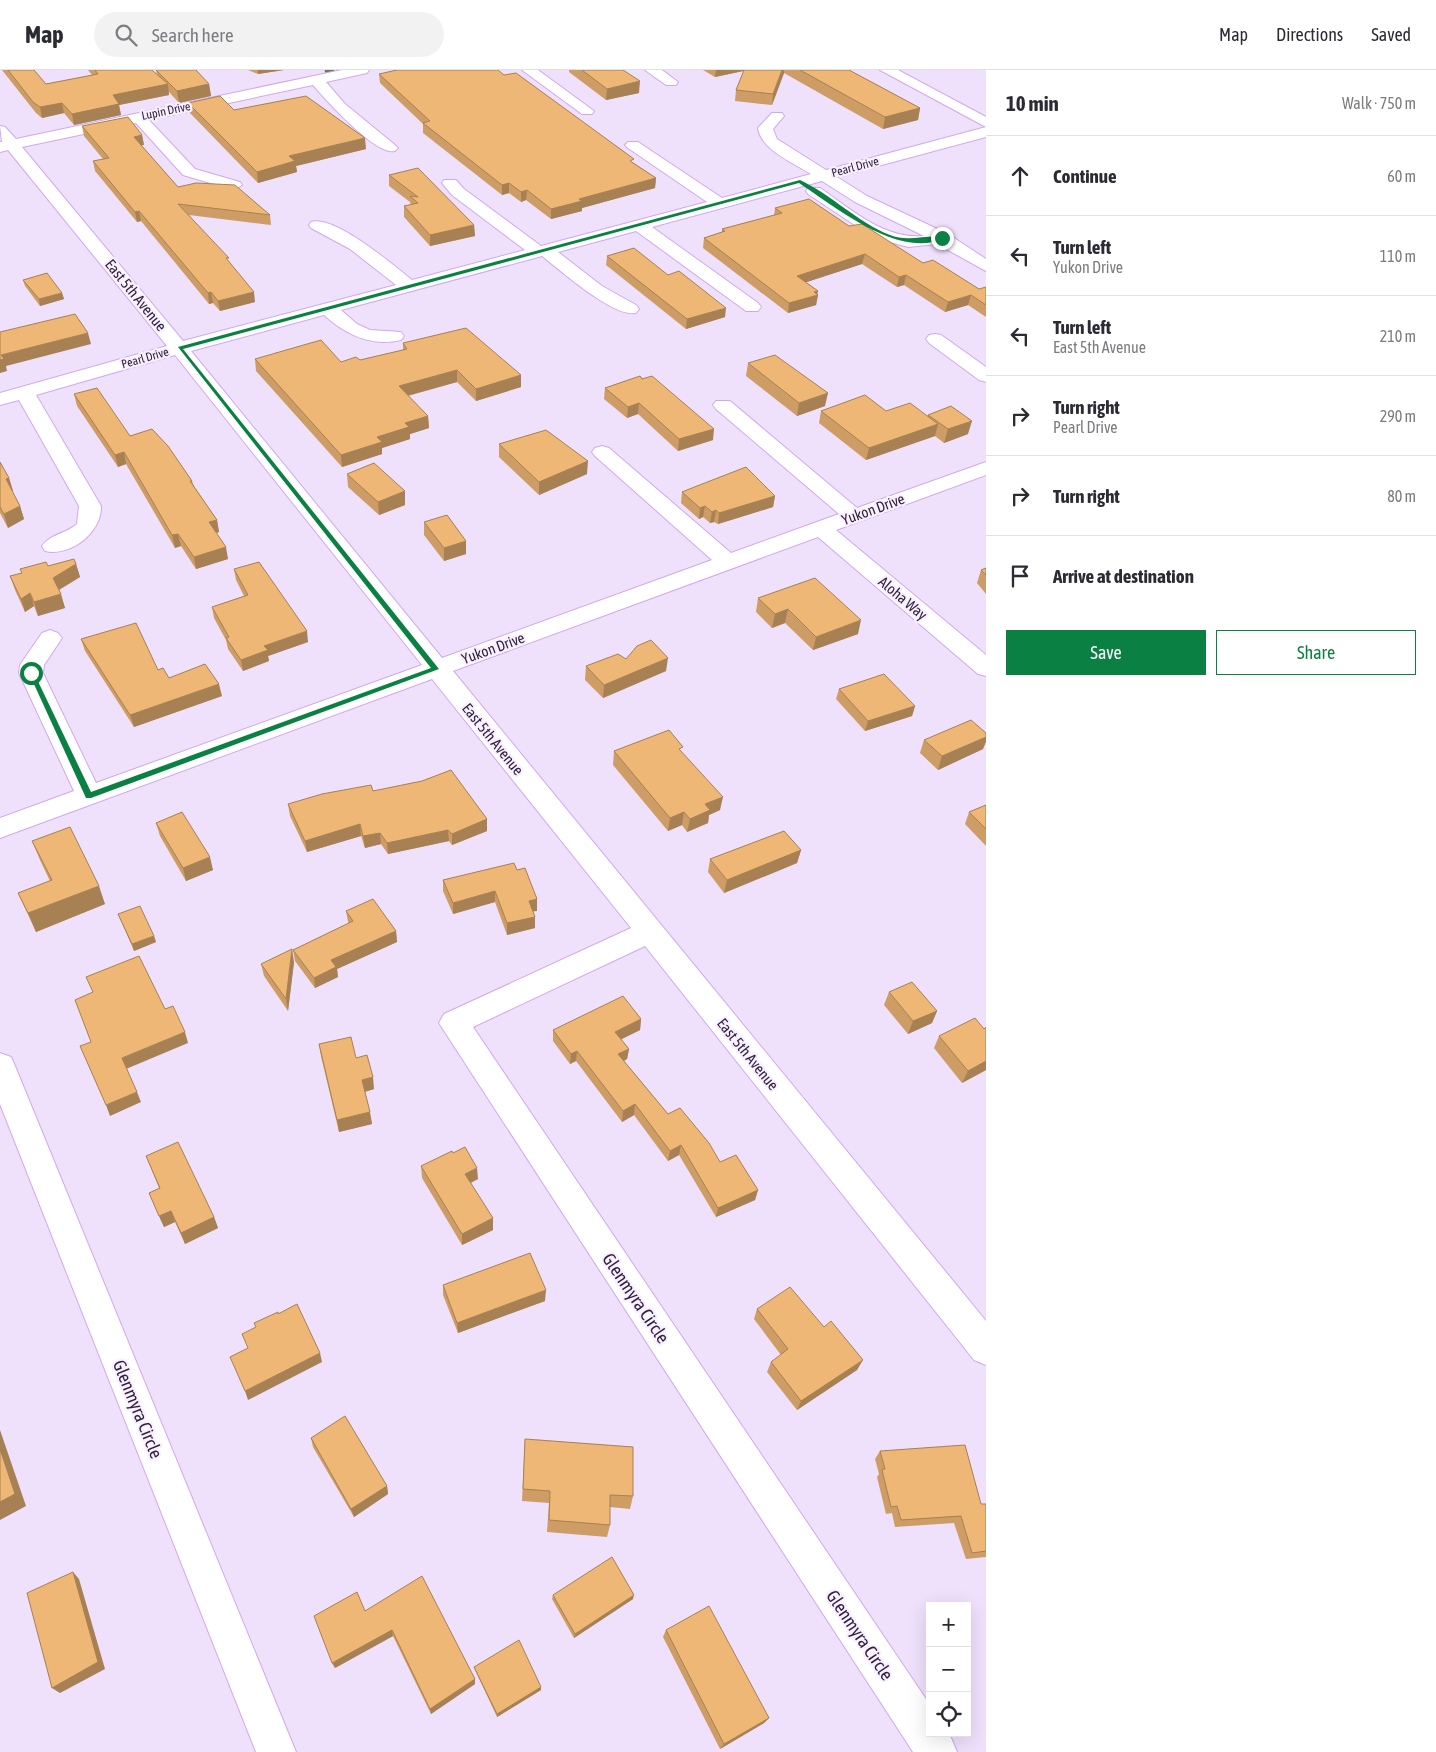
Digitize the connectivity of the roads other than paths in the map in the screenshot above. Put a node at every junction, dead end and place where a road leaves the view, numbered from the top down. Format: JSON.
{"nodes":[{"id":1,"x":362,"y":70,"type":"edge"},
{"id":2,"x":529,"y":70,"type":"edge"},
{"id":3,"x":652,"y":70,"type":"edge"},
{"id":4,"x":887,"y":70,"type":"edge"},
{"id":5,"x":316,"y":79,"type":"junction"},
{"id":6,"x":671,"y":82,"type":"dead end"},
{"id":7,"x":588,"y":111,"type":"dead end"},
{"id":8,"x":777,"y":116,"type":"dead end"},
{"id":9,"x":139,"y":117,"type":"junction"},
{"id":10,"x":986,"y":123,"type":"edge"},
{"id":11,"x":986,"y":132,"type":"edge"},
{"id":12,"x":4,"y":140,"type":"edge"},
{"id":13,"x":633,"y":145,"type":"dead end"},
{"id":14,"x":390,"y":148,"type":"dead end"},
{"id":15,"x":823,"y":175,"type":"junction"},
{"id":16,"x":800,"y":182,"type":"junction"},
{"id":17,"x":450,"y":183,"type":"dead end"},
{"id":18,"x":234,"y":185,"type":"edge"},
{"id":19,"x":719,"y":203,"type":"junction"},
{"id":20,"x":317,"y":225,"type":"dead end"},
{"id":21,"x":639,"y":225,"type":"junction"},
{"id":22,"x":942,"y":238,"type":"junction"},
{"id":23,"x":541,"y":251,"type":"junction"},
{"id":24,"x":986,"y":266,"type":"edge"},
{"id":25,"x":409,"y":287,"type":"junction"},
{"id":26,"x":752,"y":307,"type":"dead end"},
{"id":27,"x":329,"y":308,"type":"junction"},
{"id":28,"x":630,"y":309,"type":"dead end"},
{"id":29,"x":395,"y":336,"type":"dead end"},
{"id":30,"x":935,"y":340,"type":"dead end"},
{"id":31,"x":180,"y":348,"type":"junction"},
{"id":32,"x":986,"y":376,"type":"edge"},
{"id":33,"x":25,"y":393,"type":"junction"},
{"id":34,"x":0,"y":400,"type":"edge"},
{"id":35,"x":723,"y":405,"type":"dead end"},
{"id":36,"x":602,"y":452,"type":"dead end"},
{"id":37,"x":986,"y":468,"type":"edge"},
{"id":38,"x":854,"y":516,"type":"junction"},
{"id":39,"x":821,"y":528,"type":"junction"},
{"id":40,"x":53,"y":546,"type":"dead end"},
{"id":41,"x":729,"y":563,"type":"junction"},
{"id":42,"x":50,"y":638,"type":"dead end"},
{"id":43,"x":986,"y":668,"type":"edge"},
{"id":44,"x":436,"y":669,"type":"junction"},
{"id":45,"x":88,"y":796,"type":"junction"},
{"id":46,"x":0,"y":828,"type":"edge"},
{"id":47,"x":649,"y":932,"type":"junction"},
{"id":48,"x":0,"y":1066,"type":"edge"},
{"id":49,"x":986,"y":1348,"type":"edge"},
{"id":50,"x":276,"y":1752,"type":"edge"},
{"id":51,"x":937,"y":1752,"type":"edge"}],
"edges":[{"from":1,"to":5,"type":"street","name":"Lupin Drive"},
{"from":2,"to":7,"type":"street"},
{"from":3,"to":6,"type":"street"},
{"from":4,"to":10,"type":"street"},
{"from":5,"to":9,"type":"street","name":"Lupin Drive"},
{"from":5,"to":14,"type":"street"},
{"from":8,"to":15,"type":"street"},
{"from":9,"to":12,"type":"street","name":"Lupin Drive"},
{"from":9,"to":18,"type":"street"},
{"from":11,"to":15,"type":"street","name":"Pearl Drive"},
{"from":12,"to":31,"type":"street","name":"East 5th Avenue"},
{"from":13,"to":19,"type":"street"},
{"from":15,"to":16,"type":"street","name":"Pearl Drive"},
{"from":15,"to":22,"type":"street"},
{"from":16,"to":19,"type":"street","name":"Pearl Drive"},
{"from":16,"to":22,"type":"street"},
{"from":17,"to":23,"type":"street"},
{"from":19,"to":21,"type":"street","name":"Pearl Drive"},
{"from":20,"to":25,"type":"street"},
{"from":21,"to":23,"type":"street","name":"Pearl Drive"},
{"from":21,"to":26,"type":"street"},
{"from":22,"to":24,"type":"street"},
{"from":23,"to":25,"type":"street","name":"Pearl Drive"},
{"from":23,"to":28,"type":"street"},
{"from":25,"to":27,"type":"street","name":"Pearl Drive"},
{"from":27,"to":29,"type":"street"},
{"from":27,"to":31,"type":"street","name":"Pearl Drive"},
{"from":30,"to":32,"type":"street"},
{"from":31,"to":33,"type":"street","name":"Pearl Drive"},
{"from":31,"to":44,"type":"street","name":"East 5th Avenue"},
{"from":33,"to":34,"type":"street","name":"Pearl Drive"},
{"from":33,"to":40,"type":"street"},
{"from":35,"to":38,"type":"street"},
{"from":36,"to":41,"type":"street"},
{"from":37,"to":38,"type":"street","name":"Yukon Drive"},
{"from":38,"to":39,"type":"street","name":"Yukon Drive"},
{"from":39,"to":41,"type":"street","name":"Yukon Drive"},
{"from":39,"to":43,"type":"street","name":"Aloha Way"},
{"from":41,"to":44,"type":"street","name":"Yukon Drive"},
{"from":42,"to":45,"type":"street"},
{"from":44,"to":45,"type":"street","name":"Yukon Drive"},
{"from":44,"to":47,"type":"street","name":"East 5th Avenue"},
{"from":45,"to":46,"type":"street","name":"Yukon Drive"},
{"from":47,"to":49,"type":"street","name":"East 5th Avenue"},
{"from":47,"to":51,"type":"street","name":"Glenmyra Circle"},
{"from":48,"to":50,"type":"street","name":"Glenmyra Circle"}]}
